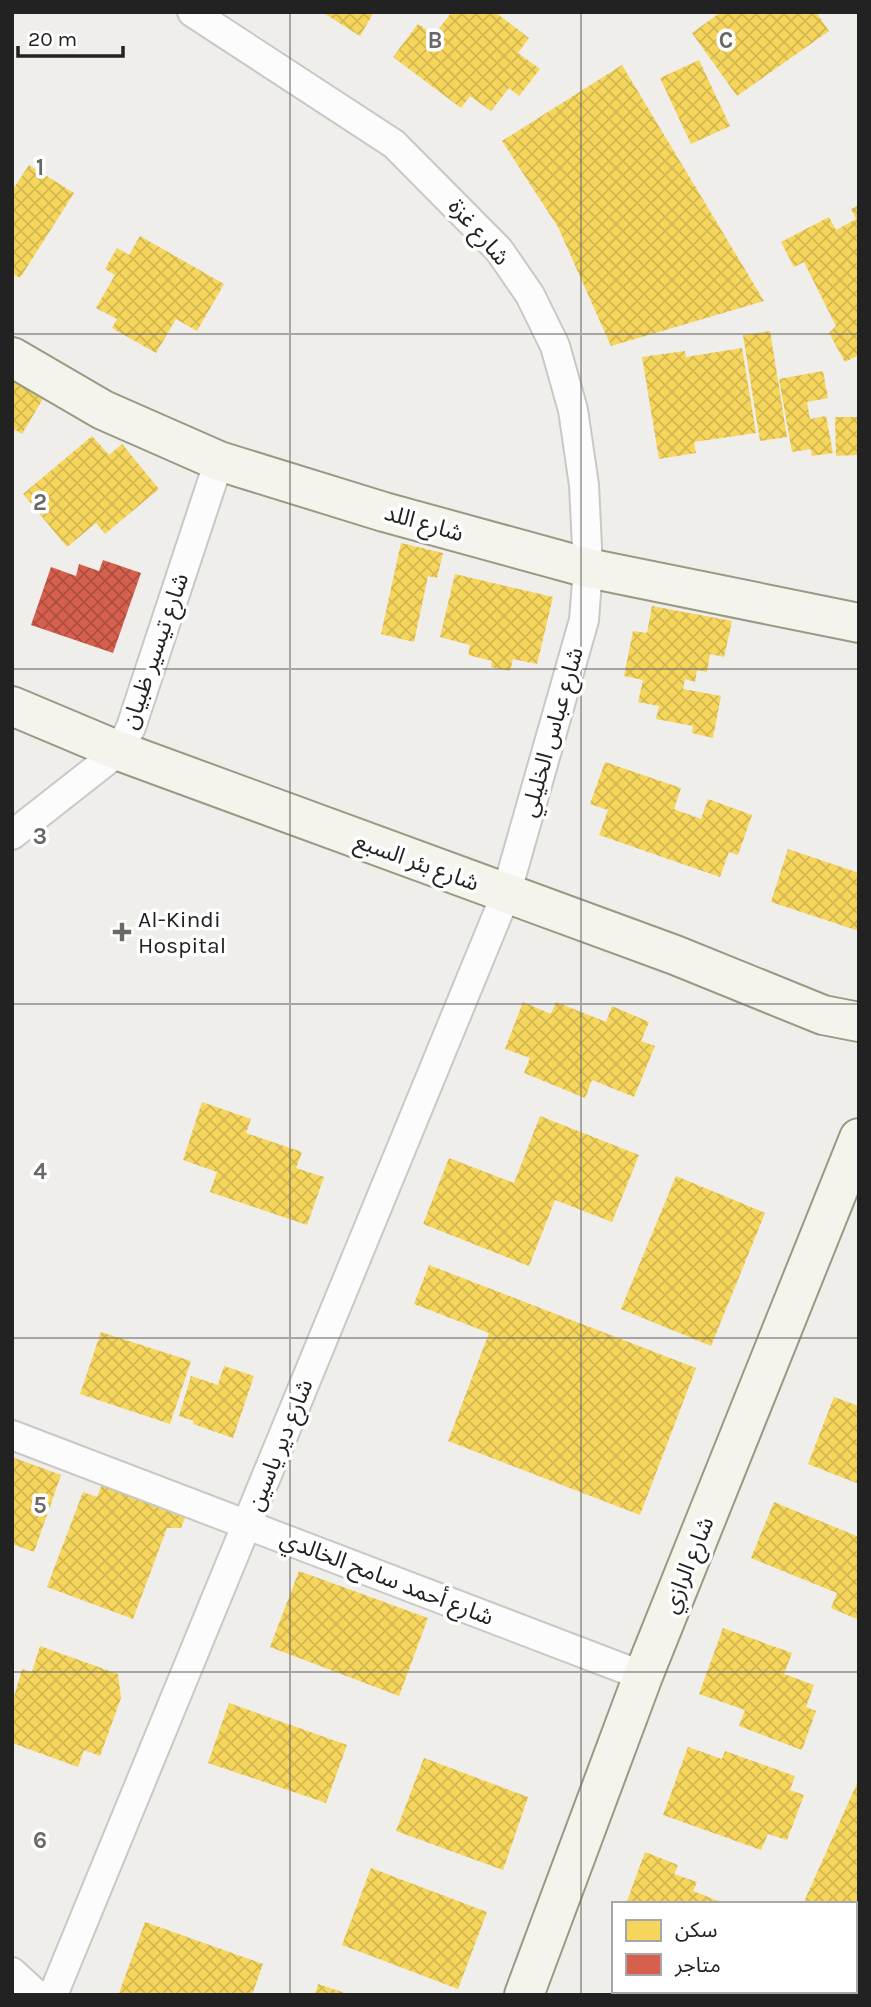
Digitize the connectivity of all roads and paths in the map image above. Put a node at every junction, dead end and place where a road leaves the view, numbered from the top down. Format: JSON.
{"nodes":[{"id":1,"x":192,"y":12,"type":"edge"},
{"id":2,"x":12,"y":357,"type":"edge"},
{"id":3,"x":219,"y":461,"type":"junction"},
{"id":4,"x":588,"y":568,"type":"junction"},
{"id":5,"x":859,"y":622,"type":"edge"},
{"id":6,"x":12,"y":706,"type":"edge"},
{"id":7,"x":120,"y":751,"type":"junction"},
{"id":8,"x":12,"y":835,"type":"edge"},
{"id":9,"x":506,"y":894,"type":"junction"},
{"id":10,"x":841,"y":1018,"type":"edge"},
{"id":11,"x":859,"y":1045,"type":"edge"},
{"id":12,"x":859,"y":1138,"type":"edge"},
{"id":13,"x":12,"y":1435,"type":"edge"},
{"id":14,"x":247,"y":1525,"type":"junction"},
{"id":15,"x":643,"y":1676,"type":"junction"},
{"id":16,"x":12,"y":1972,"type":"edge"},
{"id":17,"x":37,"y":1995,"type":"edge"},
{"id":18,"x":53,"y":1995,"type":"edge"},
{"id":19,"x":524,"y":1995,"type":"edge"}],
"edges":[{"from":1,"to":4,"type":"street","name":"شارع غزة"},
{"from":2,"to":3,"type":"street","name":"شارع اللد"},
{"from":3,"to":4,"type":"street","name":"شارع اللد"},
{"from":3,"to":7,"type":"street","name":"شارع تيسير ظبيان"},
{"from":4,"to":5,"type":"street","name":"شارع اللد"},
{"from":4,"to":9,"type":"street","name":"شارع عباس الخليلي"},
{"from":6,"to":7,"type":"street","name":"شارع بئر السبع"},
{"from":7,"to":8,"type":"street","name":"شارع تيسير ظبيان"},
{"from":7,"to":9,"type":"street","name":"شارع بئر السبع"},
{"from":9,"to":10,"type":"street","name":"شارع بئر السبع"},
{"from":9,"to":14,"type":"street","name":"شارع دير ياسين"},
{"from":10,"to":11,"type":"street","name":"شارع بئر السبع"},
{"from":12,"to":15,"type":"street","name":"شارع الرازي"},
{"from":13,"to":14,"type":"street","name":"شارع أحمد سامح الخالدي"},
{"from":14,"to":15,"type":"street","name":"شارع أحمد سامح الخالدي"},
{"from":14,"to":18,"type":"street","name":"شارع دير ياسين"},
{"from":15,"to":19,"type":"street","name":"شارع الرازي"},
{"from":16,"to":17,"type":"street"}]}
